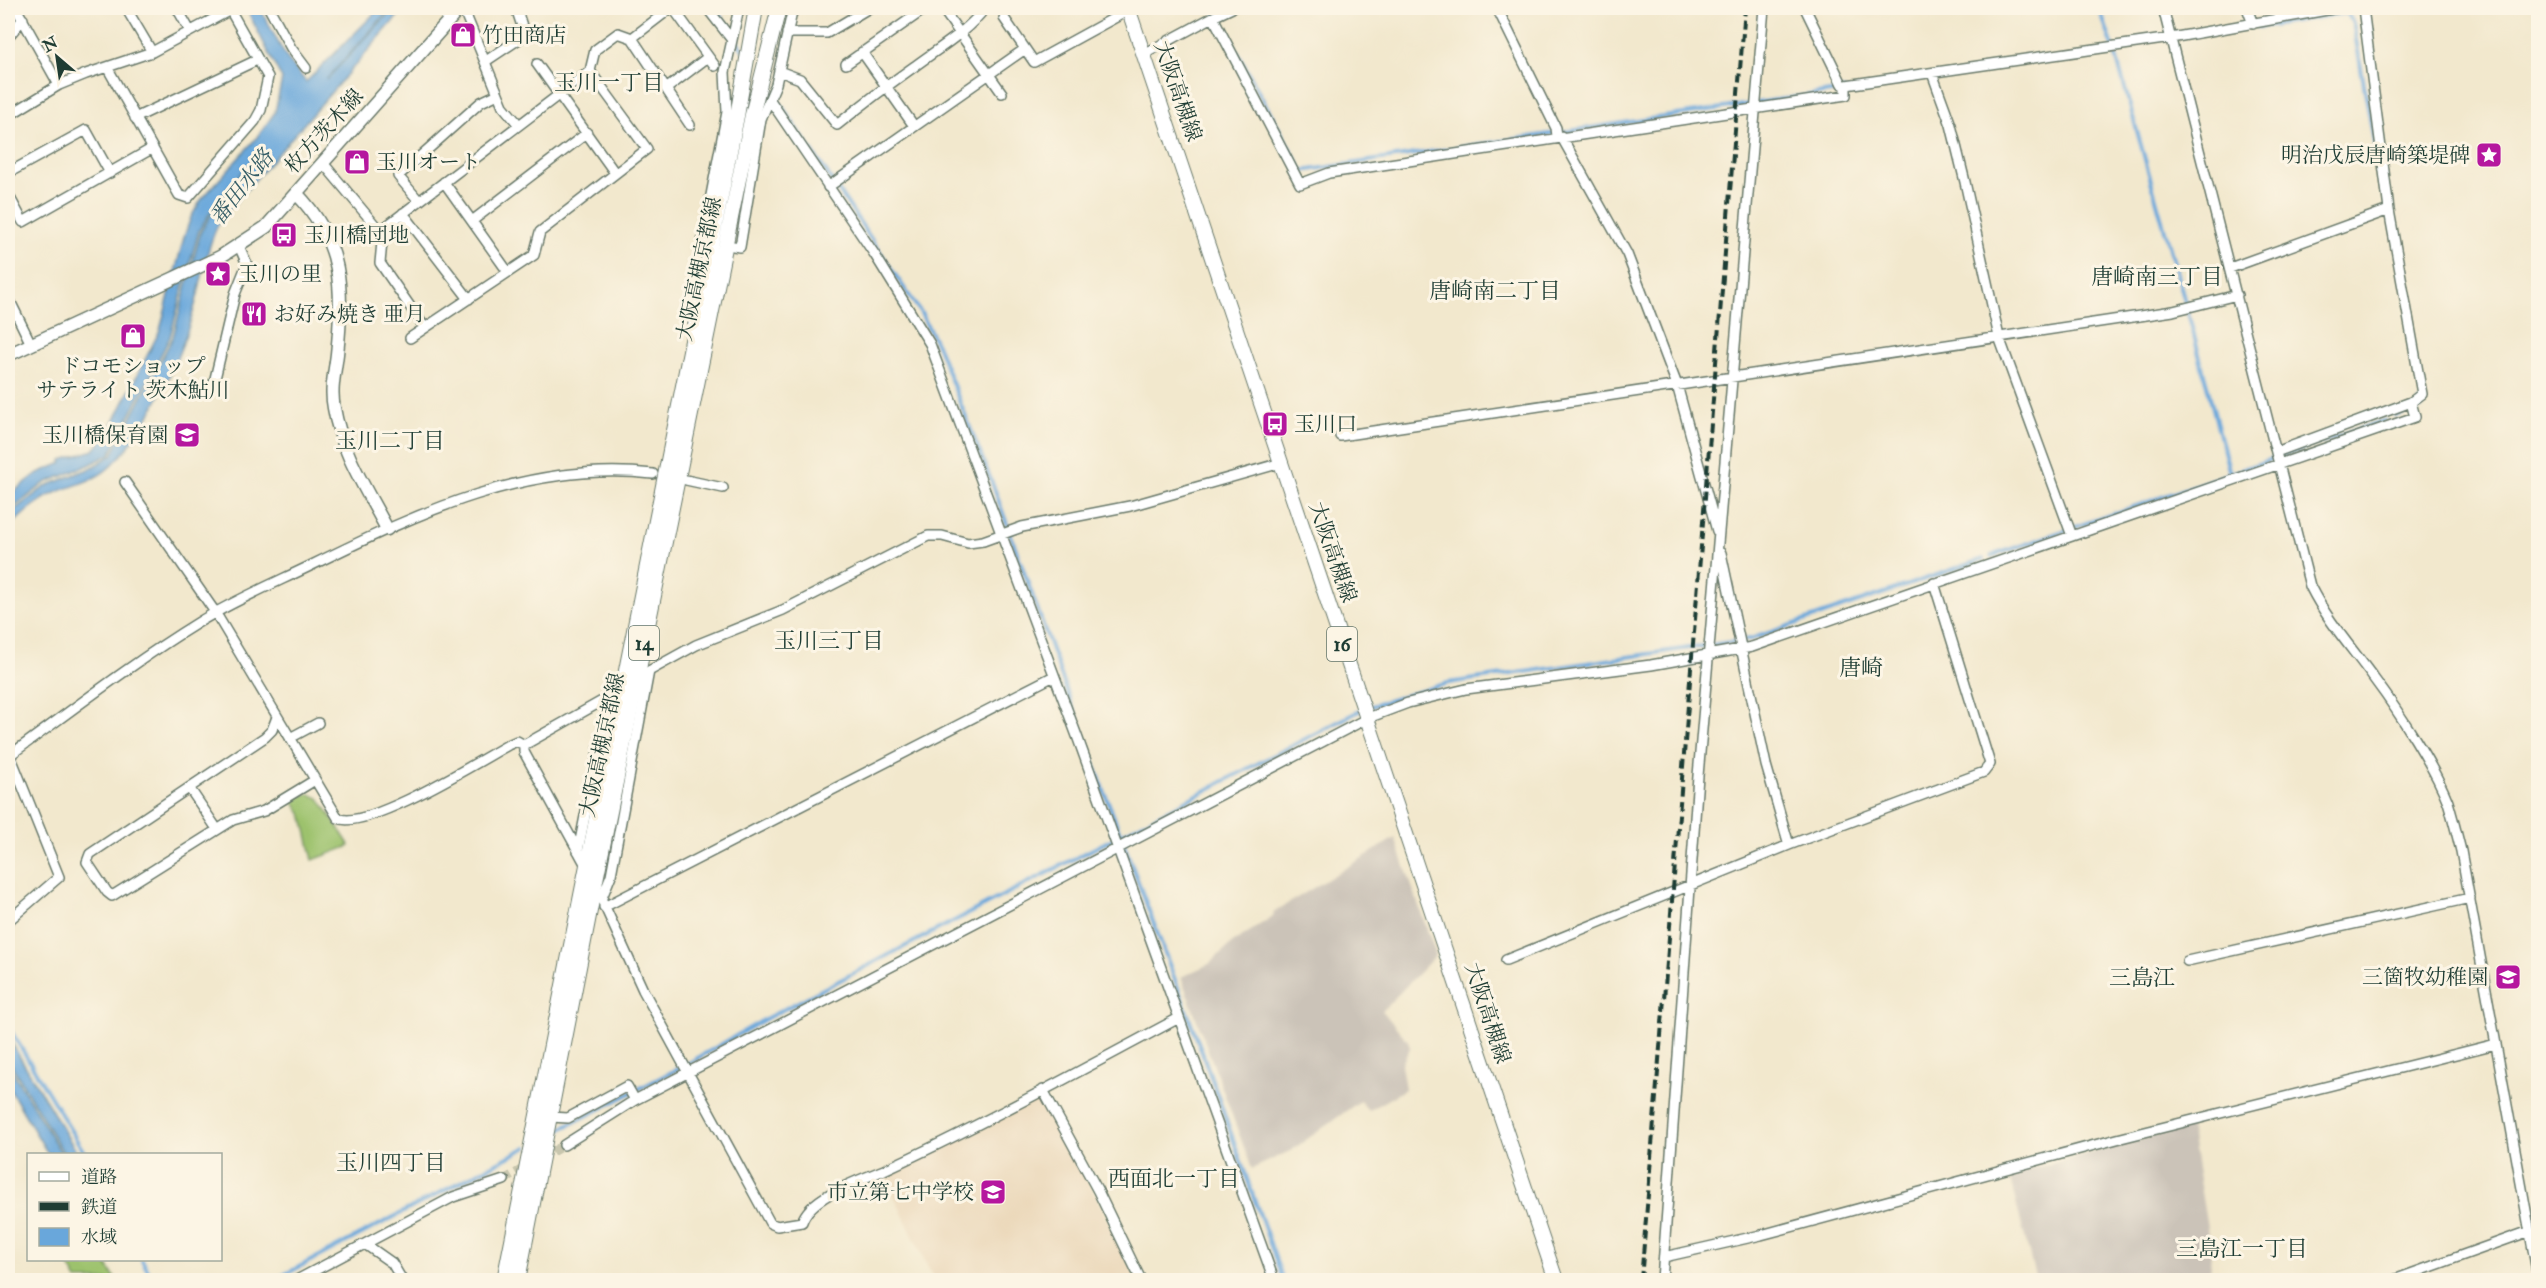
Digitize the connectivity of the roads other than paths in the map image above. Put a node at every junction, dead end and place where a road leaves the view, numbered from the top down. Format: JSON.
{"nodes":[{"id":1,"x":16,"y":8,"type":"edge"},
{"id":2,"x":126,"y":8,"type":"edge"},
{"id":3,"x":177,"y":8,"type":"edge"},
{"id":4,"x":231,"y":8,"type":"edge"},
{"id":5,"x":269,"y":8,"type":"edge"},
{"id":6,"x":462,"y":8,"type":"edge"},
{"id":7,"x":516,"y":8,"type":"edge"},
{"id":8,"x":672,"y":8,"type":"edge"},
{"id":9,"x":707,"y":8,"type":"edge"},
{"id":10,"x":739,"y":8,"type":"edge"},
{"id":11,"x":756,"y":8,"type":"edge"},
{"id":12,"x":779,"y":8,"type":"edge"},
{"id":13,"x":793,"y":8,"type":"edge"},
{"id":14,"x":869,"y":8,"type":"edge"},
{"id":15,"x":942,"y":8,"type":"edge"},
{"id":16,"x":985,"y":8,"type":"edge"},
{"id":17,"x":1232,"y":8,"type":"edge"},
{"id":18,"x":1497,"y":8,"type":"edge"},
{"id":19,"x":1764,"y":8,"type":"edge"},
{"id":20,"x":1805,"y":8,"type":"edge"},
{"id":21,"x":2163,"y":8,"type":"edge"},
{"id":22,"x":2247,"y":8,"type":"edge"},
{"id":23,"x":2338,"y":8,"type":"edge"},
{"id":24,"x":2363,"y":8,"type":"edge"},
{"id":25,"x":922,"y":9,"type":"edge"},
{"id":26,"x":1129,"y":9,"type":"edge"},
{"id":27,"x":1213,"y":17,"type":"junction"},
{"id":28,"x":1004,"y":18,"type":"dead end"},
{"id":29,"x":23,"y":19,"type":"junction"},
{"id":30,"x":2253,"y":24,"type":"junction"},
{"id":31,"x":190,"y":31,"type":"junction"},
{"id":32,"x":788,"y":33,"type":"junction"},
{"id":33,"x":960,"y":33,"type":"junction"},
{"id":34,"x":8,"y":37,"type":"edge"},
{"id":35,"x":632,"y":38,"type":"junction"},
{"id":36,"x":2171,"y":38,"type":"junction"},
{"id":37,"x":732,"y":40,"type":"junction"},
{"id":38,"x":1025,"y":49,"type":"junction"},
{"id":39,"x":152,"y":52,"type":"junction"},
{"id":40,"x":862,"y":52,"type":"junction"},
{"id":41,"x":1144,"y":54,"type":"junction"},
{"id":42,"x":708,"y":57,"type":"junction"},
{"id":43,"x":257,"y":60,"type":"junction"},
{"id":44,"x":486,"y":61,"type":"junction"},
{"id":45,"x":537,"y":64,"type":"dead end"},
{"id":46,"x":846,"y":64,"type":"dead end"},
{"id":47,"x":715,"y":66,"type":"dead end"},
{"id":48,"x":107,"y":67,"type":"junction"},
{"id":49,"x":306,"y":68,"type":"dead end"},
{"id":50,"x":590,"y":71,"type":"junction"},
{"id":51,"x":779,"y":71,"type":"junction"},
{"id":52,"x":1932,"y":73,"type":"junction"},
{"id":53,"x":989,"y":74,"type":"junction"},
{"id":54,"x":1846,"y":85,"type":"junction"},
{"id":55,"x":59,"y":86,"type":"junction"},
{"id":56,"x":886,"y":87,"type":"junction"},
{"id":57,"x":666,"y":89,"type":"junction"},
{"id":58,"x":1002,"y":93,"type":"dead end"},
{"id":59,"x":498,"y":94,"type":"junction"},
{"id":60,"x":559,"y":94,"type":"junction"},
{"id":61,"x":770,"y":100,"type":"junction"},
{"id":62,"x":1755,"y":108,"type":"junction"},
{"id":63,"x":8,"y":116,"type":"edge"},
{"id":64,"x":135,"y":118,"type":"junction"},
{"id":65,"x":519,"y":125,"type":"junction"},
{"id":66,"x":690,"y":125,"type":"dead end"},
{"id":67,"x":914,"y":126,"type":"junction"},
{"id":68,"x":587,"y":133,"type":"junction"},
{"id":69,"x":1559,"y":136,"type":"junction"},
{"id":70,"x":153,"y":148,"type":"junction"},
{"id":71,"x":323,"y":163,"type":"junction"},
{"id":72,"x":110,"y":172,"type":"junction"},
{"id":73,"x":8,"y":173,"type":"edge"},
{"id":74,"x":615,"y":173,"type":"junction"},
{"id":75,"x":444,"y":182,"type":"junction"},
{"id":76,"x":828,"y":186,"type":"junction"},
{"id":77,"x":296,"y":193,"type":"junction"},
{"id":78,"x":8,"y":194,"type":"edge"},
{"id":79,"x":420,"y":201,"type":"junction"},
{"id":80,"x":2389,"y":210,"type":"junction"},
{"id":81,"x":403,"y":213,"type":"junction"},
{"id":82,"x":472,"y":220,"type":"junction"},
{"id":83,"x":380,"y":231,"type":"junction"},
{"id":84,"x":707,"y":243,"type":"dead end"},
{"id":85,"x":239,"y":246,"type":"junction"},
{"id":86,"x":733,"y":246,"type":"dead end"},
{"id":87,"x":2230,"y":268,"type":"junction"},
{"id":88,"x":508,"y":272,"type":"junction"},
{"id":89,"x":2237,"y":295,"type":"junction"},
{"id":90,"x":8,"y":297,"type":"edge"},
{"id":91,"x":469,"y":298,"type":"junction"},
{"id":92,"x":425,"y":328,"type":"junction"},
{"id":93,"x":1999,"y":337,"type":"junction"},
{"id":94,"x":410,"y":338,"type":"dead end"},
{"id":95,"x":31,"y":344,"type":"junction"},
{"id":96,"x":8,"y":355,"type":"edge"},
{"id":97,"x":1733,"y":377,"type":"junction"},
{"id":98,"x":1677,"y":385,"type":"junction"},
{"id":99,"x":213,"y":387,"type":"dead end"},
{"id":100,"x":2411,"y":402,"type":"junction"},
{"id":101,"x":1340,"y":436,"type":"dead end"},
{"id":102,"x":2278,"y":457,"type":"junction"},
{"id":103,"x":1281,"y":464,"type":"junction"},
{"id":104,"x":653,"y":474,"type":"dead end"},
{"id":105,"x":686,"y":480,"type":"dead end"},
{"id":106,"x":125,"y":482,"type":"dead end"},
{"id":107,"x":723,"y":488,"type":"dead end"},
{"id":108,"x":387,"y":528,"type":"junction"},
{"id":109,"x":1002,"y":535,"type":"junction"},
{"id":110,"x":2072,"y":536,"type":"junction"},
{"id":111,"x":1719,"y":541,"type":"junction"},
{"id":112,"x":1934,"y":583,"type":"junction"},
{"id":113,"x":215,"y":612,"type":"junction"},
{"id":114,"x":1740,"y":649,"type":"junction"},
{"id":115,"x":1709,"y":654,"type":"junction"},
{"id":116,"x":1054,"y":676,"type":"junction"},
{"id":117,"x":277,"y":717,"type":"junction"},
{"id":118,"x":1368,"y":718,"type":"junction"},
{"id":119,"x":318,"y":723,"type":"dead end"},
{"id":120,"x":290,"y":738,"type":"junction"},
{"id":121,"x":524,"y":745,"type":"junction"},
{"id":122,"x":315,"y":780,"type":"junction"},
{"id":123,"x":190,"y":789,"type":"junction"},
{"id":124,"x":217,"y":830,"type":"junction"},
{"id":125,"x":1788,"y":845,"type":"junction"},
{"id":126,"x":1117,"y":848,"type":"junction"},
{"id":127,"x":578,"y":851,"type":"junction"},
{"id":128,"x":586,"y":865,"type":"junction"},
{"id":129,"x":595,"y":885,"type":"junction"},
{"id":130,"x":1689,"y":887,"type":"junction"},
{"id":131,"x":2470,"y":898,"type":"junction"},
{"id":132,"x":602,"y":904,"type":"junction"},
{"id":133,"x":8,"y":921,"type":"edge"},
{"id":134,"x":1506,"y":960,"type":"dead end"},
{"id":135,"x":2187,"y":961,"type":"dead end"},
{"id":136,"x":1179,"y":1018,"type":"junction"},
{"id":137,"x":2496,"y":1044,"type":"junction"},
{"id":138,"x":687,"y":1073,"type":"junction"},
{"id":139,"x":1043,"y":1090,"type":"junction"},
{"id":140,"x":635,"y":1100,"type":"junction"},
{"id":141,"x":550,"y":1118,"type":"junction"},
{"id":142,"x":564,"y":1145,"type":"tunnel mouth"},
{"id":143,"x":504,"y":1180,"type":"tunnel mouth"},
{"id":144,"x":2530,"y":1231,"type":"junction"},
{"id":145,"x":365,"y":1244,"type":"junction"},
{"id":146,"x":1664,"y":1257,"type":"junction"},
{"id":147,"x":2538,"y":1277,"type":"edge"},
{"id":148,"x":297,"y":1281,"type":"edge"},
{"id":149,"x":402,"y":1281,"type":"edge"},
{"id":150,"x":504,"y":1281,"type":"edge"},
{"id":151,"x":518,"y":1281,"type":"edge"},
{"id":152,"x":1141,"y":1281,"type":"edge"},
{"id":153,"x":1274,"y":1281,"type":"edge"},
{"id":154,"x":1556,"y":1281,"type":"edge"},
{"id":155,"x":1662,"y":1281,"type":"edge"},
{"id":156,"x":2394,"y":1281,"type":"edge"}],
"edges":[{"from":1,"to":29,"type":"street"},
{"from":2,"to":39,"type":"street"},
{"from":3,"to":31,"type":"street"},
{"from":4,"to":31,"type":"street"},
{"from":4,"to":43,"type":"street"},
{"from":5,"to":49,"type":"street"},
{"from":6,"to":44,"type":"street"},
{"from":6,"to":71,"type":"main road","name":"枚方茨木線"},
{"from":7,"to":44,"type":"street"},
{"from":8,"to":35,"type":"street"},
{"from":8,"to":42,"type":"street"},
{"from":9,"to":37,"type":"street"},
{"from":10,"to":37,"type":"street"},
{"from":11,"to":128,"type":"main road","name":"大阪高槻京都線","number":"14"},
{"from":12,"to":129,"type":"main road","name":"大阪高槻京都線","number":"14"},
{"from":13,"to":32,"type":"street"},
{"from":14,"to":32,"type":"street"},
{"from":15,"to":33,"type":"street"},
{"from":16,"to":33,"type":"street"},
{"from":17,"to":27,"type":"street"},
{"from":18,"to":69,"type":"street"},
{"from":19,"to":62,"type":"street"},
{"from":20,"to":54,"type":"street"},
{"from":21,"to":36,"type":"street"},
{"from":22,"to":30,"type":"street"},
{"from":23,"to":30,"type":"street"},
{"from":24,"to":80,"type":"street"},
{"from":25,"to":40,"type":"street"},
{"from":26,"to":38,"type":"street"},
{"from":26,"to":41,"type":"main road","name":"大阪高槻線","number":"16"},
{"from":27,"to":41,"type":"street"},
{"from":27,"to":69,"type":"street"},
{"from":28,"to":38,"type":"street"},
{"from":29,"to":34,"type":"street"},
{"from":29,"to":55,"type":"street"},
{"from":30,"to":36,"type":"street"},
{"from":31,"to":39,"type":"street"},
{"from":32,"to":51,"type":"street"},
{"from":33,"to":53,"type":"street"},
{"from":33,"to":56,"type":"street"},
{"from":35,"to":50,"type":"street"},
{"from":35,"to":57,"type":"street"},
{"from":36,"to":52,"type":"street"},
{"from":36,"to":87,"type":"street"},
{"from":37,"to":84,"type":"street"},
{"from":38,"to":53,"type":"street"},
{"from":39,"to":48,"type":"street"},
{"from":40,"to":46,"type":"street"},
{"from":40,"to":56,"type":"street"},
{"from":41,"to":103,"type":"main road","name":"大阪高槻線","number":"16"},
{"from":42,"to":47,"type":"street"},
{"from":42,"to":57,"type":"street"},
{"from":43,"to":64,"type":"street"},
{"from":43,"to":70,"type":"street"},
{"from":44,"to":59,"type":"street"},
{"from":45,"to":60,"type":"street"},
{"from":48,"to":55,"type":"street"},
{"from":48,"to":64,"type":"street"},
{"from":50,"to":60,"type":"street"},
{"from":50,"to":74,"type":"street"},
{"from":51,"to":56,"type":"street"},
{"from":51,"to":61,"type":"street"},
{"from":52,"to":54,"type":"street"},
{"from":52,"to":93,"type":"street"},
{"from":53,"to":58,"type":"street"},
{"from":53,"to":67,"type":"street"},
{"from":54,"to":62,"type":"street"},
{"from":55,"to":63,"type":"street"},
{"from":56,"to":67,"type":"street"},
{"from":57,"to":66,"type":"street"},
{"from":59,"to":65,"type":"street"},
{"from":59,"to":79,"type":"street"},
{"from":60,"to":65,"type":"street"},
{"from":60,"to":68,"type":"street"},
{"from":61,"to":76,"type":"street"},
{"from":61,"to":86,"type":"street"},
{"from":62,"to":69,"type":"street"},
{"from":62,"to":97,"type":"street"},
{"from":64,"to":70,"type":"street"},
{"from":65,"to":75,"type":"street"},
{"from":67,"to":76,"type":"street"},
{"from":68,"to":74,"type":"street"},
{"from":68,"to":82,"type":"street"},
{"from":69,"to":98,"type":"street"},
{"from":70,"to":72,"type":"street"},
{"from":71,"to":77,"type":"main road","name":"枚方茨木線"},
{"from":71,"to":83,"type":"street"},
{"from":72,"to":73,"type":"street"},
{"from":72,"to":78,"type":"street"},
{"from":74,"to":88,"type":"street"},
{"from":75,"to":79,"type":"street"},
{"from":75,"to":82,"type":"street"},
{"from":76,"to":109,"type":"street"},
{"from":77,"to":85,"type":"main road","name":"枚方茨木線"},
{"from":77,"to":108,"type":"main road"},
{"from":79,"to":81,"type":"street"},
{"from":80,"to":87,"type":"street"},
{"from":80,"to":100,"type":"street"},
{"from":81,"to":83,"type":"street"},
{"from":81,"to":91,"type":"street"},
{"from":82,"to":88,"type":"street"},
{"from":83,"to":92,"type":"street"},
{"from":85,"to":95,"type":"main road","name":"枚方茨木線"},
{"from":85,"to":99,"type":"street"},
{"from":87,"to":89,"type":"street"},
{"from":88,"to":91,"type":"street"},
{"from":89,"to":93,"type":"street"},
{"from":89,"to":102,"type":"street"},
{"from":90,"to":95,"type":"street"},
{"from":91,"to":92,"type":"street"},
{"from":92,"to":94,"type":"street"},
{"from":93,"to":97,"type":"street"},
{"from":93,"to":110,"type":"street"},
{"from":95,"to":96,"type":"main road","name":"枚方茨木線"},
{"from":97,"to":98,"type":"street"},
{"from":97,"to":111,"type":"street"},
{"from":98,"to":101,"type":"street"},
{"from":98,"to":111,"type":"street"},
{"from":100,"to":102,"type":"street"},
{"from":100,"to":102,"type":"street"},
{"from":102,"to":110,"type":"street"},
{"from":102,"to":131,"type":"street"},
{"from":103,"to":109,"type":"street"},
{"from":103,"to":118,"type":"main road","name":"大阪高槻線","number":"16"},
{"from":104,"to":108,"type":"street"},
{"from":105,"to":107,"type":"street"},
{"from":106,"to":113,"type":"street"},
{"from":108,"to":113,"type":"street"},
{"from":109,"to":116,"type":"street"},
{"from":109,"to":132,"type":"street"},
{"from":110,"to":112,"type":"street"},
{"from":111,"to":114,"type":"street"},
{"from":111,"to":115,"type":"street"},
{"from":112,"to":114,"type":"street"},
{"from":112,"to":125,"type":"street"},
{"from":113,"to":117,"type":"street"},
{"from":113,"to":133,"type":"street"},
{"from":114,"to":115,"type":"street"},
{"from":114,"to":125,"type":"street"},
{"from":115,"to":118,"type":"street"},
{"from":115,"to":130,"type":"street"},
{"from":116,"to":126,"type":"street"},
{"from":116,"to":132,"type":"street"},
{"from":117,"to":120,"type":"street"},
{"from":117,"to":123,"type":"street"},
{"from":118,"to":126,"type":"street"},
{"from":118,"to":154,"type":"main road","name":"大阪高槻線","number":"16"},
{"from":119,"to":120,"type":"street"},
{"from":120,"to":122,"type":"street"},
{"from":121,"to":122,"type":"street"},
{"from":121,"to":127,"type":"street"},
{"from":121,"to":127,"type":"street"},
{"from":122,"to":124,"type":"street"},
{"from":123,"to":124,"type":"street"},
{"from":123,"to":124,"type":"street"},
{"from":125,"to":130,"type":"street"},
{"from":126,"to":136,"type":"street"},
{"from":126,"to":138,"type":"street"},
{"from":127,"to":128,"type":"street"},
{"from":128,"to":129,"type":"street"},
{"from":128,"to":150,"type":"main road","name":"大阪高槻京都線","number":"14"},
{"from":129,"to":132,"type":"street"},
{"from":129,"to":141,"type":"main road","name":"大阪高槻京都線","number":"14"},
{"from":130,"to":134,"type":"street"},
{"from":130,"to":146,"type":"street"},
{"from":131,"to":135,"type":"street"},
{"from":131,"to":137,"type":"street"},
{"from":132,"to":138,"type":"street"},
{"from":136,"to":139,"type":"street"},
{"from":136,"to":153,"type":"street"},
{"from":137,"to":144,"type":"street"},
{"from":137,"to":146,"type":"street"},
{"from":138,"to":139,"type":"street"},
{"from":138,"to":140,"type":"street"},
{"from":139,"to":152,"type":"street"},
{"from":140,"to":141,"type":"street"},
{"from":140,"to":142,"type":"street"},
{"from":141,"to":151,"type":"main road","name":"大阪高槻京都線","number":"14"},
{"from":143,"to":145,"type":"street"},
{"from":144,"to":147,"type":"street"},
{"from":144,"to":156,"type":"street"},
{"from":145,"to":148,"type":"street"},
{"from":145,"to":149,"type":"street"},
{"from":146,"to":155,"type":"street"}]}
